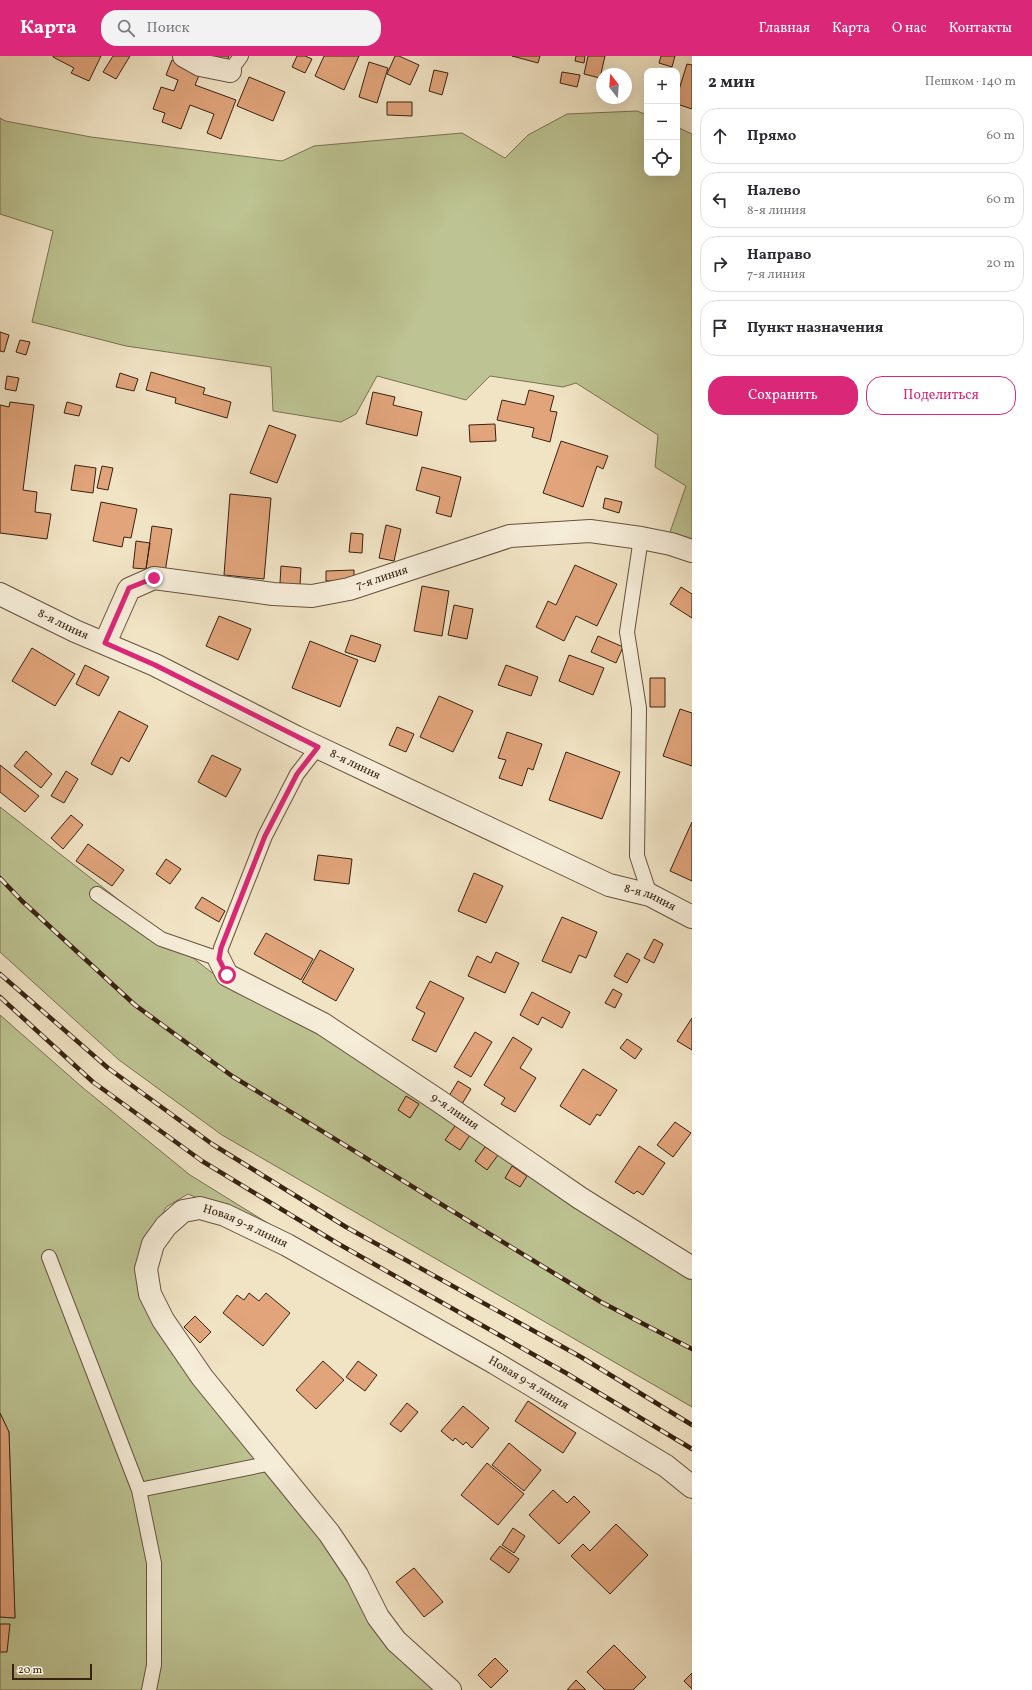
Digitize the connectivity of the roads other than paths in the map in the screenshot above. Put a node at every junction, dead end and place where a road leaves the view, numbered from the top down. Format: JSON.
{"nodes":[{"id":1,"x":184,"y":56,"type":"edge"},
{"id":2,"x":235,"y":64,"type":"edge"},
{"id":3,"x":641,"y":538,"type":"junction"},
{"id":4,"x":692,"y":551,"type":"edge"},
{"id":5,"x":0,"y":594,"type":"edge"},
{"id":6,"x":105,"y":643,"type":"junction"},
{"id":7,"x":318,"y":747,"type":"junction"},
{"id":8,"x":97,"y":894,"type":"dead end"},
{"id":9,"x":650,"y":895,"type":"junction"},
{"id":10,"x":692,"y":917,"type":"edge"},
{"id":11,"x":219,"y":959,"type":"junction"},
{"id":12,"x":49,"y":1257,"type":"dead end"},
{"id":13,"x":692,"y":1268,"type":"edge"},
{"id":14,"x":272,"y":1463,"type":"junction"},
{"id":15,"x":692,"y":1486,"type":"edge"},
{"id":16,"x":139,"y":1490,"type":"junction"},
{"id":17,"x":149,"y":1690,"type":"edge"},
{"id":18,"x":450,"y":1690,"type":"edge"}],
"edges":[{"from":1,"to":2,"type":"street"},
{"from":3,"to":4,"type":"street","name":"7-я линия"},
{"from":3,"to":6,"type":"street","name":"7-я линия"},
{"from":3,"to":9,"type":"lane"},
{"from":5,"to":6,"type":"street","name":"8-я линия"},
{"from":6,"to":7,"type":"street","name":"8-я линия"},
{"from":7,"to":9,"type":"street","name":"8-я линия"},
{"from":7,"to":11,"type":"lane"},
{"from":8,"to":11,"type":"lane"},
{"from":9,"to":10,"type":"street","name":"8-я линия"},
{"from":11,"to":13,"type":"street","name":"9-я линия"},
{"from":12,"to":16,"type":"lane"},
{"from":14,"to":15,"type":"street","name":"Новая 9-я линия"},
{"from":14,"to":16,"type":"lane"},
{"from":14,"to":18,"type":"street","name":"Новая 9-я линия"},
{"from":16,"to":17,"type":"lane"}]}
